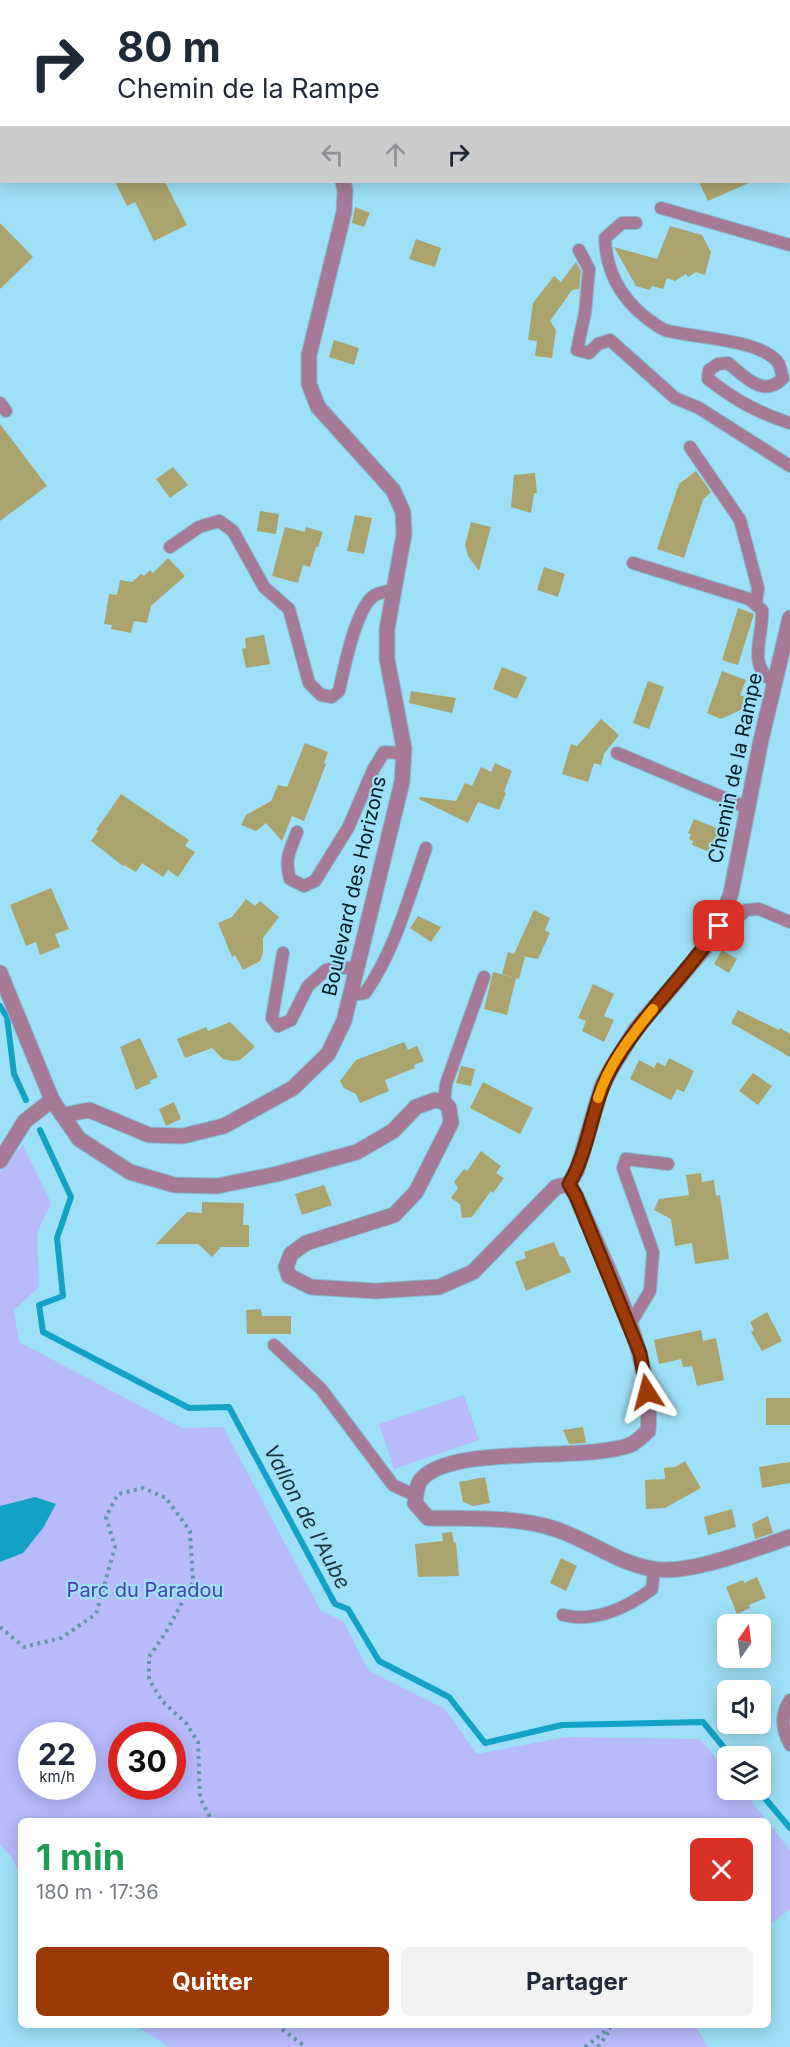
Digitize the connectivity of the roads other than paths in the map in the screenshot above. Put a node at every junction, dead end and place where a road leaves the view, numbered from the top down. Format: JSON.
{"nodes":[{"id":1,"x":343,"y":183,"type":"edge"},
{"id":2,"x":661,"y":208,"type":"dead end"},
{"id":3,"x":636,"y":223,"type":"dead end"},
{"id":4,"x":790,"y":245,"type":"edge"},
{"id":5,"x":579,"y":250,"type":"dead end"},
{"id":6,"x":790,"y":423,"type":"edge"},
{"id":7,"x":690,"y":447,"type":"dead end"},
{"id":8,"x":790,"y":466,"type":"edge"},
{"id":9,"x":170,"y":547,"type":"dead end"},
{"id":10,"x":633,"y":564,"type":"dead end"},
{"id":11,"x":394,"y":590,"type":"junction"},
{"id":12,"x":756,"y":604,"type":"junction"},
{"id":13,"x":790,"y":618,"type":"edge"},
{"id":14,"x":773,"y":681,"type":"junction"},
{"id":15,"x":404,"y":753,"type":"junction"},
{"id":16,"x":617,"y":753,"type":"dead end"},
{"id":17,"x":748,"y":808,"type":"junction"},
{"id":18,"x":297,"y":832,"type":"dead end"},
{"id":19,"x":426,"y":848,"type":"dead end"},
{"id":20,"x":790,"y":922,"type":"edge"},
{"id":21,"x":719,"y":926,"type":"junction"},
{"id":22,"x":283,"y":953,"type":"dead end"},
{"id":23,"x":356,"y":969,"type":"junction"},
{"id":24,"x":0,"y":973,"type":"edge"},
{"id":25,"x":484,"y":977,"type":"dead end"},
{"id":26,"x":350,"y":995,"type":"junction"},
{"id":27,"x":52,"y":1100,"type":"junction"},
{"id":28,"x":444,"y":1102,"type":"junction"},
{"id":29,"x":64,"y":1115,"type":"junction"},
{"id":30,"x":0,"y":1161,"type":"edge"},
{"id":31,"x":668,"y":1164,"type":"dead end"},
{"id":32,"x":569,"y":1184,"type":"junction"},
{"id":33,"x":630,"y":1324,"type":"junction"},
{"id":34,"x":274,"y":1345,"type":"dead end"},
{"id":35,"x":416,"y":1496,"type":"junction"},
{"id":36,"x":790,"y":1537,"type":"edge"},
{"id":37,"x":654,"y":1569,"type":"junction"},
{"id":38,"x":563,"y":1615,"type":"dead end"},
{"id":39,"x":790,"y":1700,"type":"edge"},
{"id":40,"x":790,"y":1745,"type":"edge"}],
"edges":[{"from":1,"to":11,"type":"street","name":"Boulevard des Horizons"},
{"from":2,"to":4,"type":"lane"},
{"from":3,"to":6,"type":"lane"},
{"from":5,"to":8,"type":"lane"},
{"from":7,"to":12,"type":"lane"},
{"from":9,"to":11,"type":"lane"},
{"from":10,"to":12,"type":"lane"},
{"from":11,"to":15,"type":"street","name":"Boulevard des Horizons"},
{"from":12,"to":14,"type":"lane"},
{"from":13,"to":14,"type":"street","name":"Chemin de la Rampe"},
{"from":14,"to":17,"type":"street","name":"Chemin de la Rampe"},
{"from":15,"to":18,"type":"lane"},
{"from":15,"to":23,"type":"street","name":"Boulevard des Horizons"},
{"from":16,"to":17,"type":"lane"},
{"from":17,"to":21,"type":"street","name":"Chemin de la Rampe"},
{"from":19,"to":26,"type":"lane"},
{"from":20,"to":21,"type":"lane","name":"Chemin de la Rampe"},
{"from":21,"to":32,"type":"street","name":"Chemin de la Rampe"},
{"from":22,"to":23,"type":"lane"},
{"from":23,"to":26,"type":"street","name":"Boulevard des Horizons"},
{"from":24,"to":27,"type":"street"},
{"from":25,"to":28,"type":"lane"},
{"from":26,"to":29,"type":"street","name":"Boulevard des Horizons"},
{"from":27,"to":29,"type":"street"},
{"from":27,"to":30,"type":"street"},
{"from":28,"to":29,"type":"street"},
{"from":28,"to":32,"type":"street"},
{"from":31,"to":33,"type":"lane"},
{"from":32,"to":33,"type":"street"},
{"from":33,"to":35,"type":"street"},
{"from":34,"to":35,"type":"lane"},
{"from":35,"to":37,"type":"street"},
{"from":36,"to":37,"type":"street"},
{"from":37,"to":38,"type":"lane"},
{"from":39,"to":40,"type":"lane"}]}
